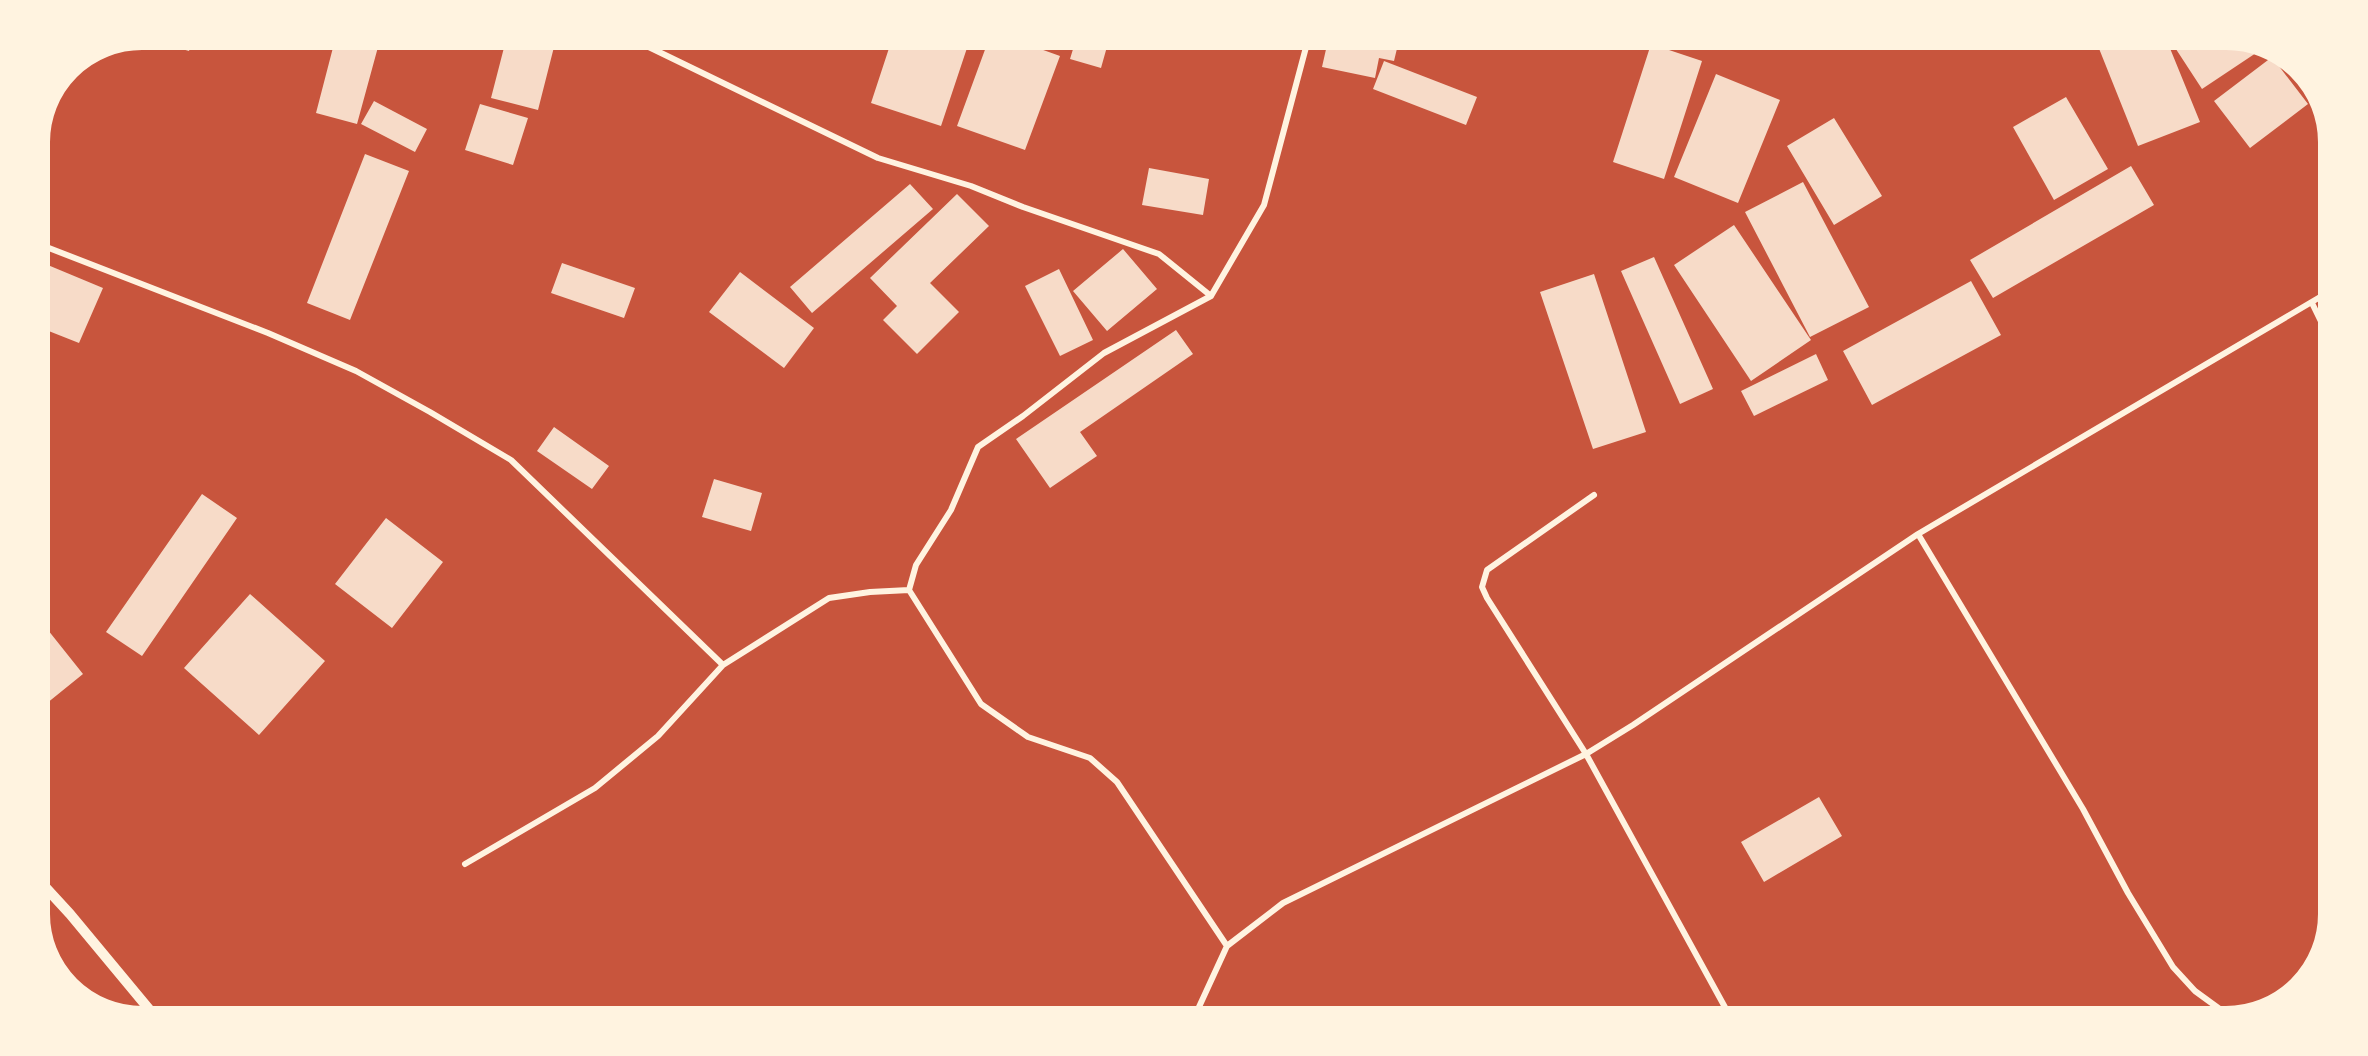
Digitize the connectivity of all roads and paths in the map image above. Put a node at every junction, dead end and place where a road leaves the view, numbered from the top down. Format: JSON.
{"nodes":[{"id":1,"x":647,"y":46,"type":"edge"},
{"id":2,"x":1306,"y":46,"type":"edge"},
{"id":3,"x":47,"y":247,"type":"edge"},
{"id":4,"x":1211,"y":296,"type":"junction"},
{"id":5,"x":2321,"y":297,"type":"edge"},
{"id":6,"x":2312,"y":303,"type":"junction"},
{"id":7,"x":2321,"y":322,"type":"edge"},
{"id":8,"x":1594,"y":495,"type":"dead end"},
{"id":9,"x":1918,"y":534,"type":"junction"},
{"id":10,"x":909,"y":590,"type":"junction"},
{"id":11,"x":723,"y":665,"type":"junction"},
{"id":12,"x":1586,"y":754,"type":"junction"},
{"id":13,"x":465,"y":864,"type":"dead end"},
{"id":14,"x":47,"y":889,"type":"edge"},
{"id":15,"x":1227,"y":946,"type":"junction"},
{"id":16,"x":150,"y":1010,"type":"edge"},
{"id":17,"x":1198,"y":1010,"type":"edge"},
{"id":18,"x":1727,"y":1010,"type":"edge"},
{"id":19,"x":2221,"y":1010,"type":"edge"}],
"edges":[{"from":1,"to":4,"type":"street"},
{"from":2,"to":4,"type":"street"},
{"from":3,"to":11,"type":"street"},
{"from":4,"to":10,"type":"street"},
{"from":5,"to":6,"type":"street"},
{"from":6,"to":7,"type":"street"},
{"from":6,"to":9,"type":"street"},
{"from":8,"to":12,"type":"street"},
{"from":9,"to":12,"type":"street"},
{"from":9,"to":19,"type":"street"},
{"from":10,"to":11,"type":"street"},
{"from":10,"to":15,"type":"street"},
{"from":11,"to":13,"type":"street"},
{"from":12,"to":15,"type":"street"},
{"from":12,"to":18,"type":"street"},
{"from":14,"to":16,"type":"street"},
{"from":15,"to":17,"type":"street"}]}
